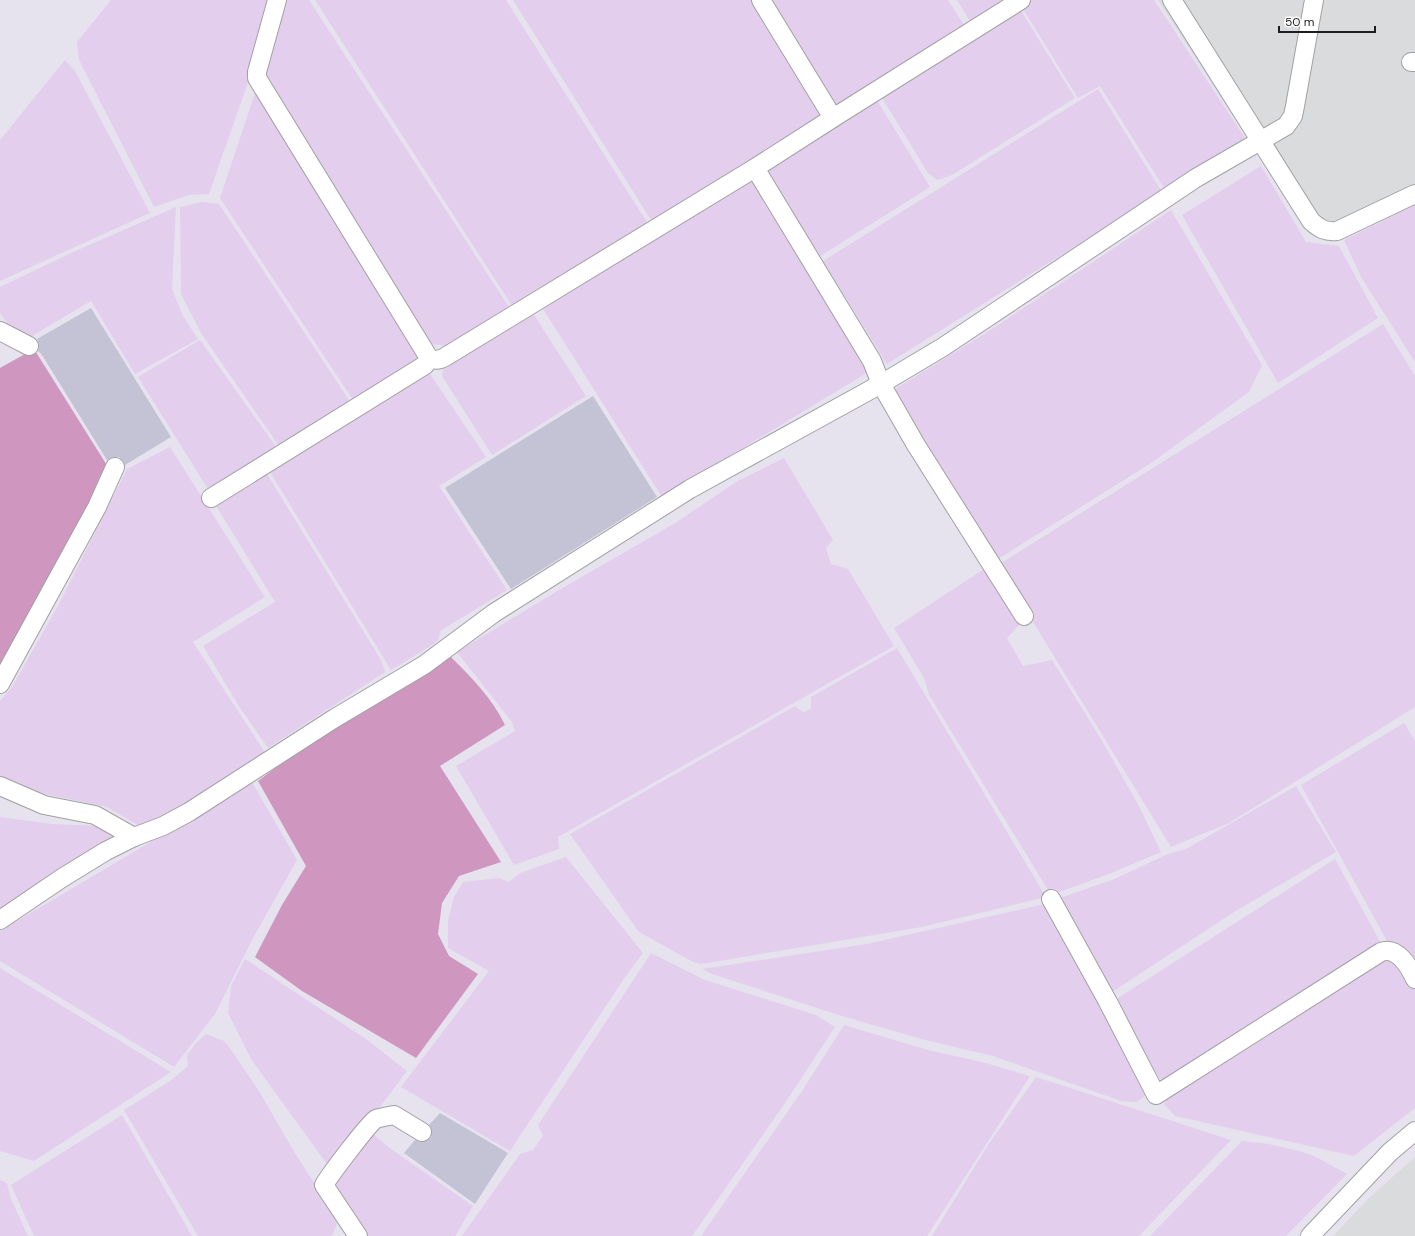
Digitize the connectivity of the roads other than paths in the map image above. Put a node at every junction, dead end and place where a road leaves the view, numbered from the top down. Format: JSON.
{"nodes":[{"id":1,"x":277,"y":0,"type":"edge"},
{"id":2,"x":761,"y":0,"type":"edge"},
{"id":3,"x":1021,"y":0,"type":"edge"},
{"id":4,"x":1172,"y":0,"type":"edge"},
{"id":5,"x":1314,"y":0,"type":"edge"},
{"id":6,"x":833,"y":118,"type":"junction"},
{"id":7,"x":1262,"y":140,"type":"junction"},
{"id":8,"x":755,"y":168,"type":"junction"},
{"id":9,"x":1415,"y":194,"type":"edge"},
{"id":10,"x":0,"y":331,"type":"edge"},
{"id":11,"x":28,"y":346,"type":"dead end"},
{"id":12,"x":429,"y":358,"type":"junction"},
{"id":13,"x":881,"y":384,"type":"junction"},
{"id":14,"x":115,"y":466,"type":"dead end"},
{"id":15,"x":211,"y":498,"type":"dead end"},
{"id":16,"x":1024,"y":616,"type":"dead end"},
{"id":17,"x":0,"y":684,"type":"edge"},
{"id":18,"x":0,"y":786,"type":"edge"},
{"id":19,"x":134,"y":837,"type":"junction"},
{"id":20,"x":1051,"y":899,"type":"dead end"},
{"id":21,"x":0,"y":920,"type":"edge"},
{"id":22,"x":1415,"y":979,"type":"edge"},
{"id":23,"x":1415,"y":1131,"type":"edge"},
{"id":24,"x":422,"y":1132,"type":"dead end"},
{"id":25,"x":358,"y":1236,"type":"edge"},
{"id":26,"x":1310,"y":1236,"type":"edge"}],
"edges":[{"from":1,"to":12,"type":"street"},
{"from":2,"to":6,"type":"street"},
{"from":3,"to":6,"type":"street"},
{"from":4,"to":7,"type":"street"},
{"from":5,"to":7,"type":"street"},
{"from":6,"to":8,"type":"street"},
{"from":7,"to":9,"type":"street"},
{"from":7,"to":13,"type":"street"},
{"from":8,"to":12,"type":"street"},
{"from":8,"to":13,"type":"street"},
{"from":10,"to":11,"type":"street"},
{"from":12,"to":15,"type":"street"},
{"from":13,"to":16,"type":"street"},
{"from":13,"to":19,"type":"street"},
{"from":14,"to":17,"type":"street"},
{"from":18,"to":19,"type":"street"},
{"from":19,"to":21,"type":"street"},
{"from":20,"to":22,"type":"street"},
{"from":23,"to":26,"type":"street"},
{"from":24,"to":25,"type":"street"}]}
